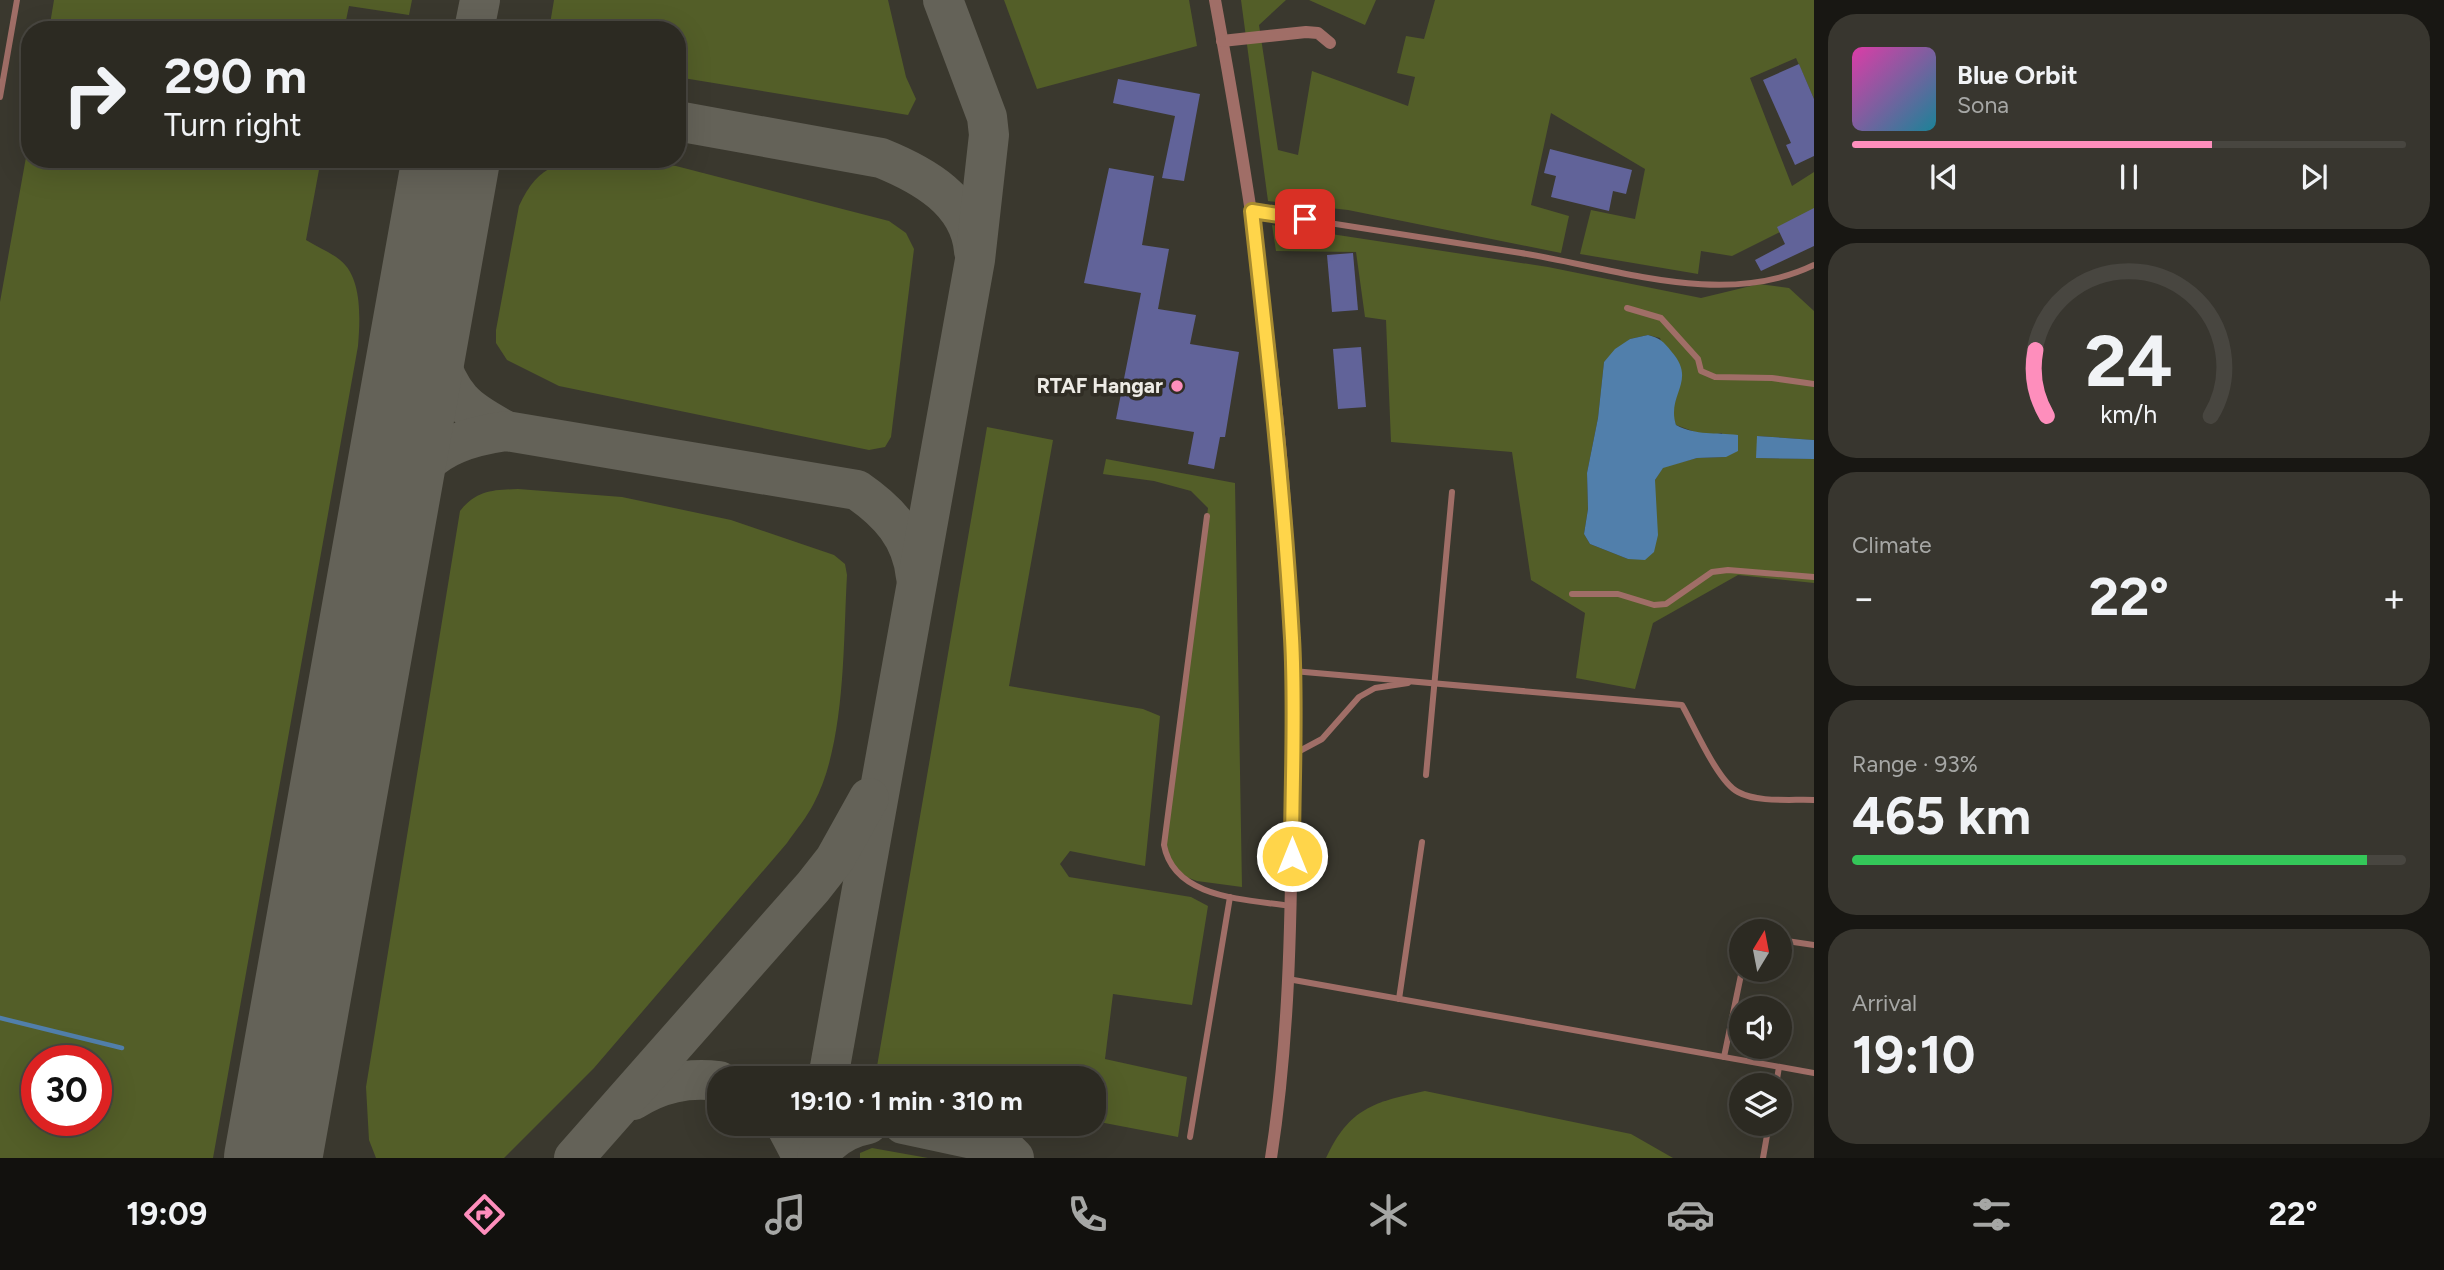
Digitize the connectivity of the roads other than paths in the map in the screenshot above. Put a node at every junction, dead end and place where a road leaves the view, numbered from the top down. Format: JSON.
{"nodes":[{"id":1,"x":18,"y":0,"type":"edge"},
{"id":2,"x":1215,"y":0,"type":"edge"},
{"id":3,"x":1222,"y":41,"type":"junction"},
{"id":4,"x":1330,"y":43,"type":"dead end"},
{"id":5,"x":0,"y":97,"type":"edge"},
{"id":6,"x":1252,"y":211,"type":"junction"},
{"id":7,"x":1814,"y":265,"type":"edge"},
{"id":8,"x":1627,"y":308,"type":"dead end"},
{"id":9,"x":1814,"y":384,"type":"edge"},
{"id":10,"x":1452,"y":492,"type":"dead end"},
{"id":11,"x":1207,"y":516,"type":"dead end"},
{"id":12,"x":1814,"y":577,"type":"edge"},
{"id":13,"x":1572,"y":594,"type":"dead end"},
{"id":14,"x":1293,"y":671,"type":"junction"},
{"id":15,"x":1411,"y":682,"type":"junction"},
{"id":16,"x":1435,"y":684,"type":"junction"},
{"id":17,"x":1292,"y":755,"type":"junction"},
{"id":18,"x":1426,"y":775,"type":"dead end"},
{"id":19,"x":1814,"y":800,"type":"edge"},
{"id":20,"x":1422,"y":842,"type":"dead end"},
{"id":21,"x":1230,"y":897,"type":"junction"},
{"id":22,"x":1292,"y":906,"type":"junction"},
{"id":23,"x":1792,"y":942,"type":"edge"},
{"id":24,"x":1814,"y":945,"type":"edge"},
{"id":25,"x":1287,"y":979,"type":"junction"},
{"id":26,"x":1740,"y":982,"type":"edge"},
{"id":27,"x":1399,"y":999,"type":"junction"},
{"id":28,"x":1724,"y":1057,"type":"junction"},
{"id":29,"x":1779,"y":1067,"type":"junction"},
{"id":30,"x":1778,"y":1073,"type":"edge"},
{"id":31,"x":1814,"y":1073,"type":"edge"},
{"id":32,"x":1767,"y":1136,"type":"edge"},
{"id":33,"x":1190,"y":1137,"type":"dead end"},
{"id":34,"x":1271,"y":1158,"type":"edge"},
{"id":35,"x":1763,"y":1158,"type":"edge"}],
"edges":[{"from":1,"to":5,"type":"lane"},
{"from":2,"to":3,"type":"street"},
{"from":3,"to":4,"type":"street"},
{"from":3,"to":6,"type":"street"},
{"from":6,"to":7,"type":"lane"},
{"from":6,"to":14,"type":"street"},
{"from":8,"to":9,"type":"lane"},
{"from":10,"to":16,"type":"lane"},
{"from":11,"to":21,"type":"lane"},
{"from":12,"to":13,"type":"lane"},
{"from":14,"to":15,"type":"lane"},
{"from":14,"to":17,"type":"street"},
{"from":15,"to":16,"type":"lane"},
{"from":15,"to":17,"type":"lane"},
{"from":16,"to":18,"type":"lane"},
{"from":16,"to":19,"type":"lane"},
{"from":17,"to":22,"type":"street"},
{"from":20,"to":27,"type":"lane"},
{"from":21,"to":22,"type":"lane"},
{"from":21,"to":33,"type":"lane"},
{"from":22,"to":25,"type":"street"},
{"from":23,"to":24,"type":"lane"},
{"from":25,"to":27,"type":"lane"},
{"from":25,"to":34,"type":"street"},
{"from":26,"to":28,"type":"lane"},
{"from":27,"to":28,"type":"lane"},
{"from":28,"to":29,"type":"lane"},
{"from":29,"to":30,"type":"lane"},
{"from":29,"to":31,"type":"lane"},
{"from":32,"to":35,"type":"lane"}]}
